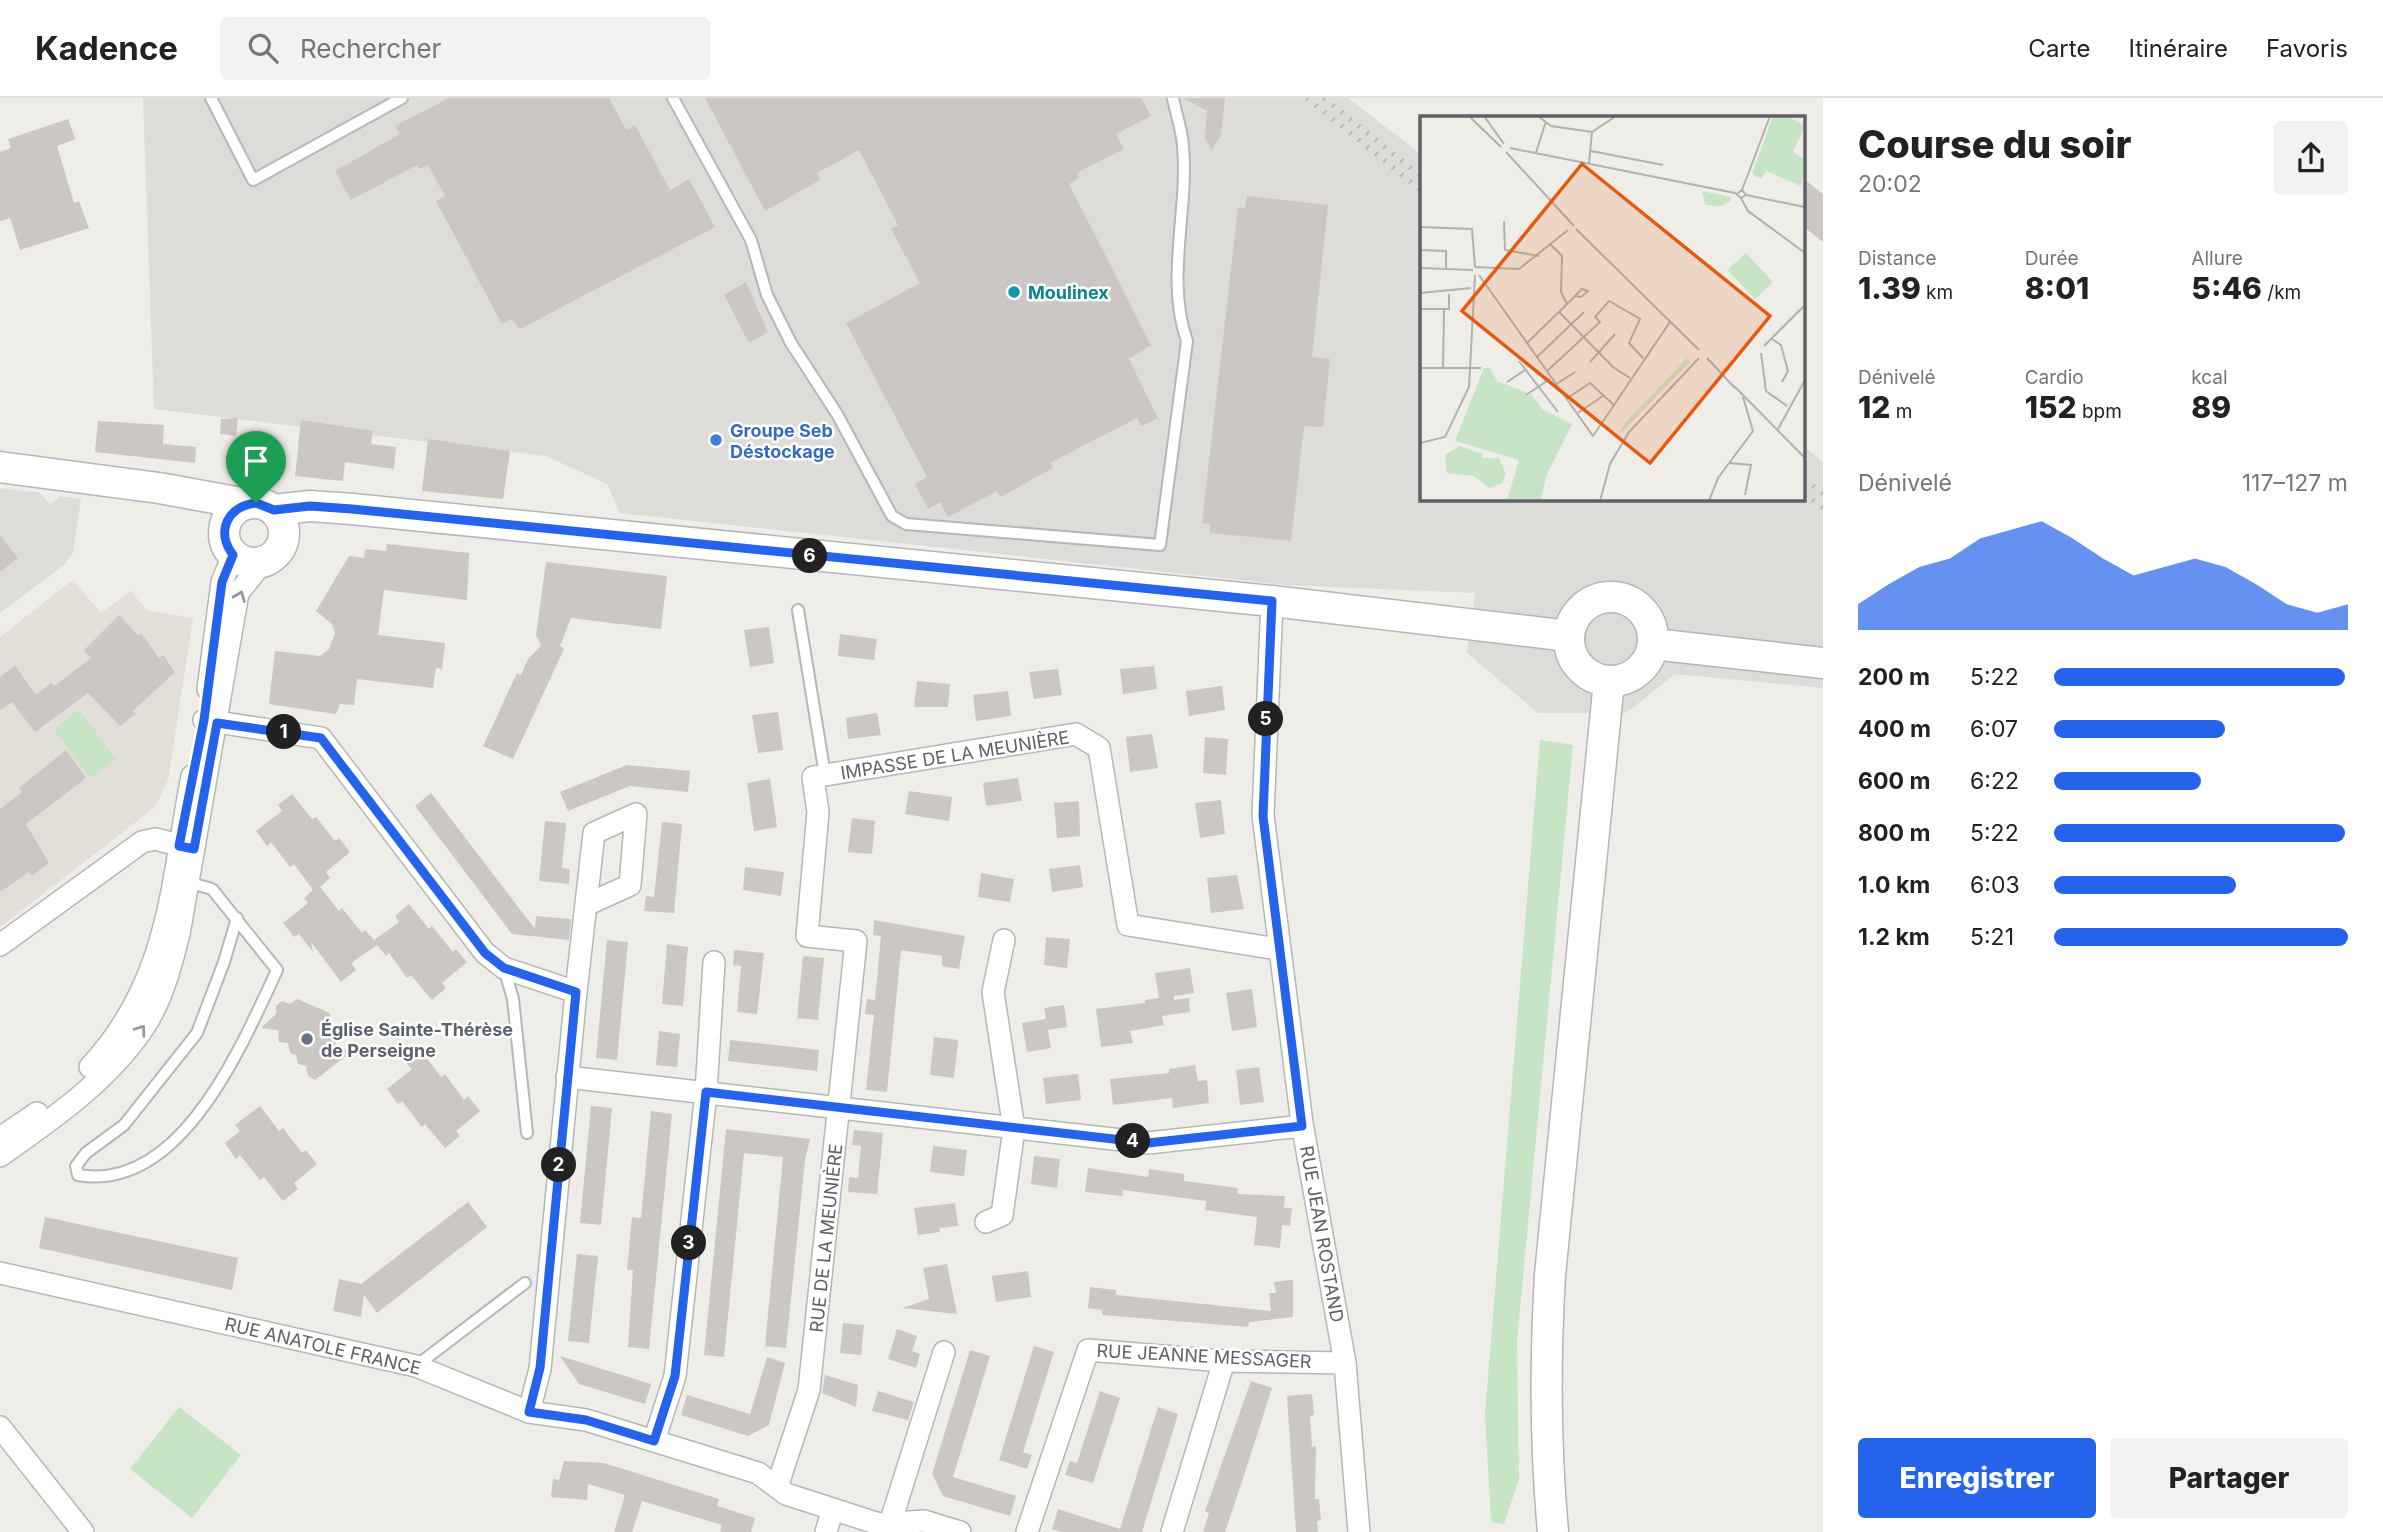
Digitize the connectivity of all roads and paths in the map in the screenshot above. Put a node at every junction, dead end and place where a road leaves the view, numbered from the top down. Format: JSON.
{"nodes":[{"id":1,"x":211,"y":98,"type":"edge"},
{"id":2,"x":402,"y":98,"type":"edge"},
{"id":3,"x":673,"y":98,"type":"edge"},
{"id":4,"x":1173,"y":98,"type":"edge"},
{"id":5,"x":0,"y":467,"type":"edge"},
{"id":6,"x":159,"y":488,"type":"junction"},
{"id":7,"x":268,"y":516,"type":"junction"},
{"id":8,"x":229,"y":543,"type":"junction"},
{"id":9,"x":264,"y":562,"type":"junction"},
{"id":10,"x":1285,"y":603,"type":"junction"},
{"id":11,"x":797,"y":610,"type":"dead end"},
{"id":12,"x":1569,"y":636,"type":"junction"},
{"id":13,"x":1653,"y":644,"type":"junction"},
{"id":14,"x":1823,"y":663,"type":"edge"},
{"id":15,"x":1609,"y":681,"type":"junction"},
{"id":16,"x":210,"y":721,"type":"junction"},
{"id":17,"x":819,"y":776,"type":"junction"},
{"id":18,"x":187,"y":847,"type":"junction"},
{"id":19,"x":180,"y":881,"type":"junction"},
{"id":20,"x":586,"y":905,"type":"dead end"},
{"id":21,"x":237,"y":918,"type":"junction"},
{"id":22,"x":1004,"y":940,"type":"dead end"},
{"id":23,"x":0,"y":945,"type":"edge"},
{"id":24,"x":1278,"y":949,"type":"junction"},
{"id":25,"x":714,"y":962,"type":"dead end"},
{"id":26,"x":504,"y":968,"type":"junction"},
{"id":27,"x":576,"y":992,"type":"junction"},
{"id":28,"x":567,"y":1077,"type":"junction"},
{"id":29,"x":706,"y":1092,"type":"junction"},
{"id":30,"x":840,"y":1110,"type":"junction"},
{"id":31,"x":1302,"y":1126,"type":"junction"},
{"id":32,"x":1014,"y":1129,"type":"junction"},
{"id":33,"x":527,"y":1133,"type":"dead end"},
{"id":34,"x":0,"y":1138,"type":"edge"},
{"id":35,"x":0,"y":1156,"type":"edge"},
{"id":36,"x":986,"y":1222,"type":"dead end"},
{"id":37,"x":0,"y":1273,"type":"edge"},
{"id":38,"x":524,"y":1283,"type":"dead end"},
{"id":39,"x":944,"y":1352,"type":"dead end"},
{"id":40,"x":1224,"y":1361,"type":"junction"},
{"id":41,"x":1345,"y":1363,"type":"junction"},
{"id":42,"x":416,"y":1366,"type":"junction"},
{"id":43,"x":529,"y":1412,"type":"junction"},
{"id":44,"x":0,"y":1427,"type":"edge"},
{"id":45,"x":654,"y":1441,"type":"junction"},
{"id":46,"x":777,"y":1487,"type":"junction"},
{"id":47,"x":833,"y":1509,"type":"junction"},
{"id":48,"x":890,"y":1524,"type":"junction"},
{"id":49,"x":83,"y":1532,"type":"edge"},
{"id":50,"x":827,"y":1532,"type":"edge"},
{"id":51,"x":960,"y":1532,"type":"edge"},
{"id":52,"x":1027,"y":1532,"type":"edge"},
{"id":53,"x":1172,"y":1532,"type":"edge"},
{"id":54,"x":1359,"y":1532,"type":"edge"},
{"id":55,"x":1553,"y":1532,"type":"edge"}],
"edges":[{"from":1,"to":2,"type":"lane"},
{"from":3,"to":4,"type":"lane"},
{"from":5,"to":6,"type":"main road"},
{"from":6,"to":7,"type":"main road"},
{"from":6,"to":8,"type":"main road"},
{"from":7,"to":8,"type":"main road"},
{"from":7,"to":9,"type":"main road"},
{"from":7,"to":10,"type":"main road"},
{"from":8,"to":9,"type":"main road"},
{"from":8,"to":16,"type":"street"},
{"from":16,"to":9,"type":"street","one_way":true},
{"from":10,"to":12,"type":"main road"},
{"from":10,"to":24,"type":"street","name":"RUE JEAN ROSTAND"},
{"from":11,"to":17,"type":"lane"},
{"from":12,"to":13,"type":"main road"},
{"from":12,"to":15,"type":"main road"},
{"from":13,"to":14,"type":"main road"},
{"from":13,"to":15,"type":"main road"},
{"from":15,"to":55,"type":"main road"},
{"from":16,"to":18,"type":"street"},
{"from":16,"to":26,"type":"street"},
{"from":17,"to":24,"type":"street","name":"IMPASSE DE LA MEUNIÈRE"},
{"from":17,"to":30,"type":"street","name":"RUE DE LA MEUNIÈRE"},
{"from":18,"to":19,"type":"street"},
{"from":18,"to":23,"type":"street"},
{"from":19,"to":21,"type":"lane"},
{"from":19,"to":34,"type":"street"},
{"from":35,"to":19,"type":"street","one_way":true},
{"from":20,"to":27,"type":"street"},
{"from":21,"to":21,"type":"lane"},
{"from":22,"to":32,"type":"street"},
{"from":24,"to":31,"type":"street","name":"RUE JEAN ROSTAND"},
{"from":25,"to":29,"type":"street"},
{"from":26,"to":27,"type":"street"},
{"from":26,"to":33,"type":"lane"},
{"from":27,"to":28,"type":"street"},
{"from":28,"to":29,"type":"street"},
{"from":28,"to":43,"type":"street"},
{"from":29,"to":30,"type":"street"},
{"from":29,"to":45,"type":"street"},
{"from":30,"to":32,"type":"street"},
{"from":30,"to":46,"type":"street","name":"RUE DE LA MEUNIÈRE"},
{"from":31,"to":32,"type":"street"},
{"from":31,"to":41,"type":"street","name":"RUE JEAN ROSTAND"},
{"from":32,"to":36,"type":"street"},
{"from":37,"to":42,"type":"street","name":"RUE ANATOLE FRANCE"},
{"from":38,"to":42,"type":"lane"},
{"from":39,"to":48,"type":"street"},
{"from":40,"to":41,"type":"street","name":"RUE JEANNE MESSAGER"},
{"from":40,"to":52,"type":"street","name":"RUE JEANNE MESSAGER"},
{"from":40,"to":53,"type":"street"},
{"from":41,"to":54,"type":"street","name":"RUE JEAN ROSTAND"},
{"from":42,"to":43,"type":"street","name":"RUE ANATOLE FRANCE"},
{"from":43,"to":45,"type":"street","name":"RUE ANATOLE FRANCE"},
{"from":44,"to":49,"type":"street"},
{"from":45,"to":46,"type":"street","name":"RUE ANATOLE FRANCE"},
{"from":46,"to":47,"type":"street","name":"RUE ANATOLE FRANCE"},
{"from":47,"to":48,"type":"street","name":"RUE ANATOLE FRANCE"},
{"from":47,"to":50,"type":"street"},
{"from":48,"to":51,"type":"street","name":"RUE ANATOLE FRANCE"}]}
